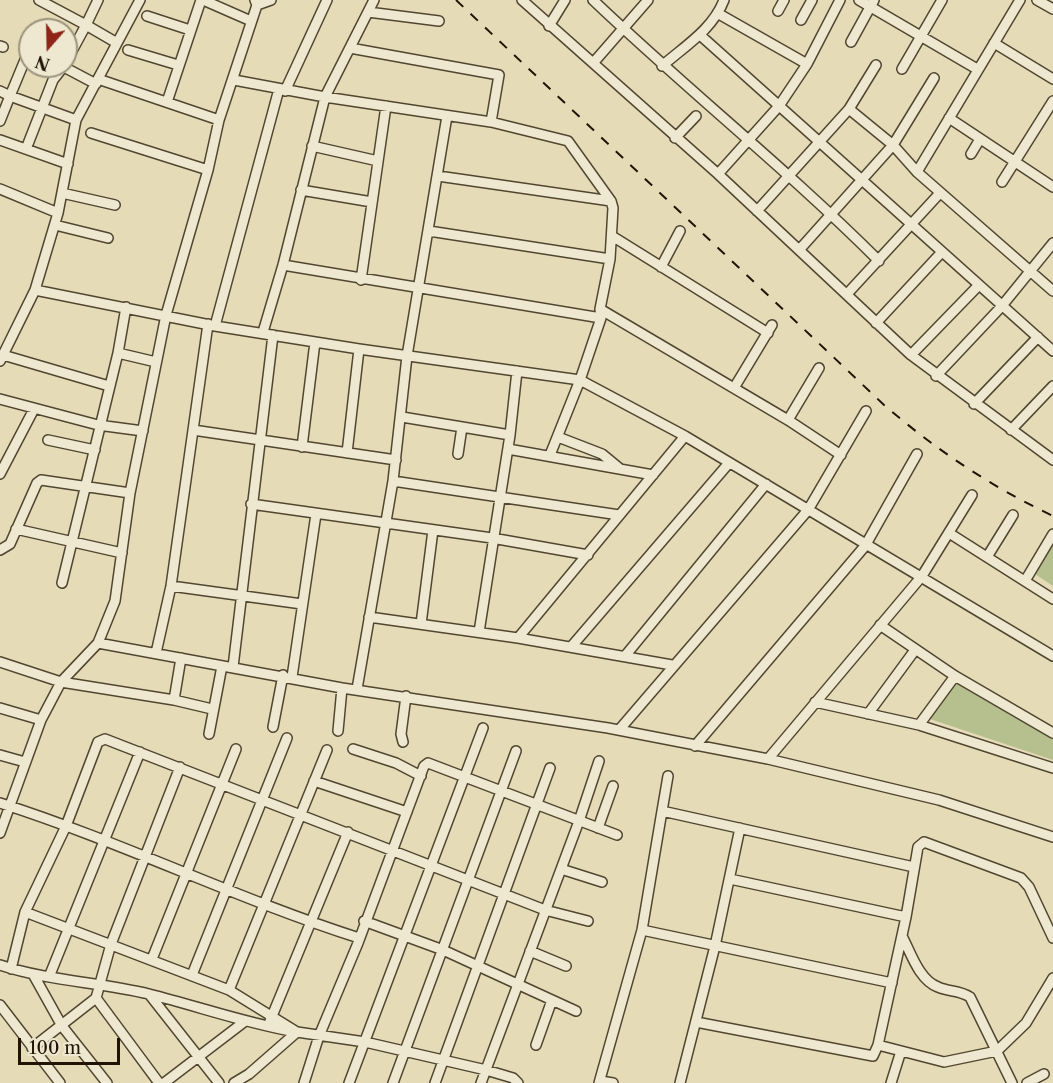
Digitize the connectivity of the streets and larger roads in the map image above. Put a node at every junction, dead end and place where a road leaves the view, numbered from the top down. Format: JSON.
{"nodes":[{"id":1,"x":39,"y":0,"type":"edge"},
{"id":2,"x":62,"y":0,"type":"edge"},
{"id":3,"x":98,"y":0,"type":"edge"},
{"id":4,"x":140,"y":0,"type":"edge"},
{"id":5,"x":202,"y":0,"type":"edge"},
{"id":6,"x":271,"y":0,"type":"edge"},
{"id":7,"x":327,"y":0,"type":"edge"},
{"id":8,"x":374,"y":0,"type":"edge"},
{"id":9,"x":522,"y":0,"type":"edge"},
{"id":10,"x":566,"y":0,"type":"edge"},
{"id":11,"x":593,"y":0,"type":"edge"},
{"id":12,"x":648,"y":0,"type":"edge"},
{"id":13,"x":724,"y":0,"type":"edge"},
{"id":14,"x":783,"y":0,"type":"edge"},
{"id":15,"x":812,"y":0,"type":"edge"},
{"id":16,"x":840,"y":0,"type":"edge"},
{"id":17,"x":859,"y":0,"type":"edge"},
{"id":18,"x":942,"y":0,"type":"edge"},
{"id":19,"x":1020,"y":0,"type":"edge"},
{"id":20,"x":1037,"y":0,"type":"edge"},
{"id":21,"x":256,"y":2,"type":"edge"},
{"id":22,"x":872,"y":3,"type":"edge"},
{"id":23,"x":1053,"y":9,"type":"edge"},
{"id":24,"x":57,"y":10,"type":"junction"},
{"id":25,"x":778,"y":10,"type":"dead end"},
{"id":26,"x":368,"y":12,"type":"junction"},
{"id":27,"x":719,"y":14,"type":"junction"},
{"id":28,"x":147,"y":16,"type":"dead end"},
{"id":29,"x":801,"y":20,"type":"dead end"},
{"id":30,"x":251,"y":21,"type":"junction"},
{"id":31,"x":439,"y":21,"type":"dead end"},
{"id":32,"x":86,"y":25,"type":"junction"},
{"id":33,"x":549,"y":26,"type":"junction"},
{"id":34,"x":624,"y":29,"type":"junction"},
{"id":35,"x":190,"y":30,"type":"junction"},
{"id":36,"x":700,"y":35,"type":"junction"},
{"id":37,"x":921,"y":36,"type":"junction"},
{"id":38,"x":78,"y":40,"type":"edge"},
{"id":39,"x":851,"y":42,"type":"dead end"},
{"id":40,"x":994,"y":43,"type":"junction"},
{"id":41,"x":117,"y":44,"type":"junction"},
{"id":42,"x":350,"y":48,"type":"junction"},
{"id":43,"x":128,"y":50,"type":"dead end"},
{"id":44,"x":594,"y":62,"type":"junction"},
{"id":45,"x":807,"y":64,"type":"junction"},
{"id":46,"x":178,"y":65,"type":"junction"},
{"id":47,"x":876,"y":65,"type":"dead end"},
{"id":48,"x":662,"y":66,"type":"junction"},
{"id":49,"x":902,"y":69,"type":"dead end"},
{"id":50,"x":977,"y":69,"type":"junction"},
{"id":51,"x":78,"y":72,"type":"edge"},
{"id":52,"x":18,"y":77,"type":"edge"},
{"id":53,"x":54,"y":78,"type":"edge"},
{"id":54,"x":934,"y":78,"type":"dead end"},
{"id":55,"x":1053,"y":79,"type":"edge"},
{"id":56,"x":234,"y":80,"type":"junction"},
{"id":57,"x":97,"y":81,"type":"junction"},
{"id":58,"x":282,"y":90,"type":"junction"},
{"id":59,"x":0,"y":91,"type":"edge"},
{"id":60,"x":10,"y":96,"type":"junction"},
{"id":61,"x":324,"y":98,"type":"junction"},
{"id":62,"x":1053,"y":101,"type":"edge"},
{"id":63,"x":166,"y":102,"type":"junction"},
{"id":64,"x":386,"y":106,"type":"junction"},
{"id":65,"x":779,"y":106,"type":"junction"},
{"id":66,"x":42,"y":107,"type":"junction"},
{"id":67,"x":849,"y":109,"type":"junction"},
{"id":68,"x":447,"y":116,"type":"junction"},
{"id":69,"x":696,"y":116,"type":"dead end"},
{"id":70,"x":949,"y":118,"type":"junction"},
{"id":71,"x":76,"y":120,"type":"junction"},
{"id":72,"x":219,"y":120,"type":"junction"},
{"id":73,"x":0,"y":121,"type":"edge"},
{"id":74,"x":491,"y":122,"type":"junction"},
{"id":75,"x":91,"y":133,"type":"dead end"},
{"id":76,"x":675,"y":138,"type":"junction"},
{"id":77,"x":749,"y":139,"type":"junction"},
{"id":78,"x":980,"y":139,"type":"junction"},
{"id":79,"x":0,"y":140,"type":"edge"},
{"id":80,"x":820,"y":144,"type":"junction"},
{"id":81,"x":893,"y":145,"type":"junction"},
{"id":82,"x":312,"y":146,"type":"junction"},
{"id":83,"x":26,"y":149,"type":"junction"},
{"id":84,"x":971,"y":154,"type":"dead end"},
{"id":85,"x":378,"y":160,"type":"junction"},
{"id":86,"x":1015,"y":161,"type":"junction"},
{"id":87,"x":68,"y":164,"type":"junction"},
{"id":88,"x":208,"y":170,"type":"junction"},
{"id":89,"x":916,"y":172,"type":"junction"},
{"id":90,"x":718,"y":174,"type":"junction"},
{"id":91,"x":438,"y":176,"type":"junction"},
{"id":92,"x":790,"y":177,"type":"junction"},
{"id":93,"x":863,"y":179,"type":"junction"},
{"id":94,"x":1002,"y":182,"type":"dead end"},
{"id":95,"x":1051,"y":182,"type":"edge"},
{"id":96,"x":0,"y":189,"type":"edge"},
{"id":97,"x":301,"y":190,"type":"junction"},
{"id":98,"x":62,"y":193,"type":"junction"},
{"id":99,"x":940,"y":193,"type":"junction"},
{"id":100,"x":611,"y":201,"type":"junction"},
{"id":101,"x":372,"y":202,"type":"junction"},
{"id":102,"x":115,"y":205,"type":"dead end"},
{"id":103,"x":757,"y":210,"type":"junction"},
{"id":104,"x":58,"y":213,"type":"junction"},
{"id":105,"x":831,"y":213,"type":"junction"},
{"id":106,"x":55,"y":225,"type":"junction"},
{"id":107,"x":911,"y":226,"type":"junction"},
{"id":108,"x":429,"y":231,"type":"junction"},
{"id":109,"x":680,"y":231,"type":"dead end"},
{"id":110,"x":612,"y":236,"type":"junction"},
{"id":111,"x":108,"y":238,"type":"dead end"},
{"id":112,"x":1053,"y":243,"type":"edge"},
{"id":113,"x":800,"y":249,"type":"junction"},
{"id":114,"x":941,"y":253,"type":"junction"},
{"id":115,"x":610,"y":259,"type":"junction"},
{"id":116,"x":879,"y":261,"type":"junction"},
{"id":117,"x":283,"y":265,"type":"junction"},
{"id":118,"x":661,"y":267,"type":"junction"},
{"id":119,"x":1031,"y":271,"type":"junction"},
{"id":120,"x":361,"y":280,"type":"junction"},
{"id":121,"x":978,"y":286,"type":"junction"},
{"id":122,"x":420,"y":288,"type":"junction"},
{"id":123,"x":35,"y":290,"type":"junction"},
{"id":124,"x":1053,"y":291,"type":"edge"},
{"id":125,"x":847,"y":294,"type":"junction"},
{"id":126,"x":126,"y":307,"type":"junction"},
{"id":127,"x":1001,"y":307,"type":"junction"},
{"id":128,"x":600,"y":313,"type":"junction"},
{"id":129,"x":166,"y":315,"type":"junction"},
{"id":130,"x":876,"y":323,"type":"junction"},
{"id":131,"x":211,"y":325,"type":"junction"},
{"id":132,"x":268,"y":334,"type":"junction"},
{"id":133,"x":1038,"y":337,"type":"junction"},
{"id":134,"x":315,"y":342,"type":"junction"},
{"id":135,"x":358,"y":349,"type":"junction"},
{"id":136,"x":1053,"y":351,"type":"edge"},
{"id":137,"x":118,"y":353,"type":"junction"},
{"id":138,"x":911,"y":355,"type":"junction"},
{"id":139,"x":407,"y":356,"type":"junction"},
{"id":140,"x":2,"y":358,"type":"edge"},
{"id":141,"x":156,"y":362,"type":"junction"},
{"id":142,"x":819,"y":368,"type":"dead end"},
{"id":143,"x":517,"y":371,"type":"junction"},
{"id":144,"x":936,"y":376,"type":"junction"},
{"id":145,"x":580,"y":380,"type":"junction"},
{"id":146,"x":110,"y":386,"type":"junction"},
{"id":147,"x":1053,"y":386,"type":"edge"},
{"id":148,"x":734,"y":388,"type":"junction"},
{"id":149,"x":0,"y":399,"type":"edge"},
{"id":150,"x":974,"y":404,"type":"junction"},
{"id":151,"x":34,"y":409,"type":"junction"},
{"id":152,"x":866,"y":411,"type":"dead end"},
{"id":153,"x":402,"y":417,"type":"junction"},
{"id":154,"x":788,"y":420,"type":"junction"},
{"id":155,"x":98,"y":425,"type":"junction"},
{"id":156,"x":462,"y":427,"type":"junction"},
{"id":157,"x":193,"y":430,"type":"junction"},
{"id":158,"x":1011,"y":430,"type":"junction"},
{"id":159,"x":143,"y":431,"type":"junction"},
{"id":160,"x":510,"y":435,"type":"junction"},
{"id":161,"x":685,"y":436,"type":"junction"},
{"id":162,"x":558,"y":437,"type":"junction"},
{"id":163,"x":48,"y":440,"type":"dead end"},
{"id":164,"x":259,"y":440,"type":"junction"},
{"id":165,"x":302,"y":447,"type":"junction"},
{"id":166,"x":508,"y":449,"type":"junction"},
{"id":167,"x":95,"y":450,"type":"junction"},
{"id":168,"x":347,"y":453,"type":"junction"},
{"id":169,"x":458,"y":454,"type":"dead end"},
{"id":170,"x":917,"y":454,"type":"dead end"},
{"id":171,"x":550,"y":455,"type":"junction"},
{"id":172,"x":842,"y":455,"type":"junction"},
{"id":173,"x":396,"y":460,"type":"junction"},
{"id":174,"x":1053,"y":460,"type":"edge"},
{"id":175,"x":729,"y":463,"type":"junction"},
{"id":176,"x":619,"y":468,"type":"junction"},
{"id":177,"x":0,"y":472,"type":"edge"},
{"id":178,"x":653,"y":475,"type":"junction"},
{"id":179,"x":393,"y":481,"type":"junction"},
{"id":180,"x":766,"y":484,"type":"junction"},
{"id":181,"x":87,"y":487,"type":"junction"},
{"id":182,"x":130,"y":493,"type":"junction"},
{"id":183,"x":500,"y":495,"type":"junction"},
{"id":184,"x":972,"y":495,"type":"dead end"},
{"id":185,"x":251,"y":504,"type":"junction"},
{"id":186,"x":808,"y":510,"type":"junction"},
{"id":187,"x":316,"y":513,"type":"junction"},
{"id":188,"x":619,"y":515,"type":"junction"},
{"id":189,"x":1012,"y":515,"type":"dead end"},
{"id":190,"x":385,"y":522,"type":"junction"},
{"id":191,"x":16,"y":529,"type":"junction"},
{"id":192,"x":433,"y":530,"type":"junction"},
{"id":193,"x":949,"y":533,"type":"junction"},
{"id":194,"x":1053,"y":534,"type":"edge"},
{"id":195,"x":492,"y":538,"type":"junction"},
{"id":196,"x":73,"y":542,"type":"junction"},
{"id":197,"x":865,"y":546,"type":"junction"},
{"id":198,"x":0,"y":549,"type":"edge"},
{"id":199,"x":122,"y":552,"type":"junction"},
{"id":200,"x":588,"y":555,"type":"junction"},
{"id":201,"x":987,"y":557,"type":"junction"},
{"id":202,"x":922,"y":576,"type":"junction"},
{"id":203,"x":1025,"y":581,"type":"junction"},
{"id":204,"x":62,"y":583,"type":"dead end"},
{"id":205,"x":171,"y":586,"type":"junction"},
{"id":206,"x":241,"y":597,"type":"junction"},
{"id":207,"x":1053,"y":599,"type":"edge"},
{"id":208,"x":302,"y":604,"type":"junction"},
{"id":209,"x":369,"y":617,"type":"junction"},
{"id":210,"x":421,"y":624,"type":"junction"},
{"id":211,"x":880,"y":625,"type":"junction"},
{"id":212,"x":478,"y":632,"type":"junction"},
{"id":213,"x":518,"y":638,"type":"junction"},
{"id":214,"x":98,"y":643,"type":"junction"},
{"id":215,"x":571,"y":647,"type":"junction"},
{"id":216,"x":915,"y":650,"type":"junction"},
{"id":217,"x":156,"y":653,"type":"junction"},
{"id":218,"x":625,"y":656,"type":"junction"},
{"id":219,"x":1053,"y":656,"type":"edge"},
{"id":220,"x":181,"y":658,"type":"junction"},
{"id":221,"x":0,"y":662,"type":"edge"},
{"id":222,"x":672,"y":665,"type":"junction"},
{"id":223,"x":222,"y":666,"type":"junction"},
{"id":224,"x":233,"y":667,"type":"junction"},
{"id":225,"x":287,"y":676,"type":"junction"},
{"id":226,"x":955,"y":676,"type":"junction"},
{"id":227,"x":61,"y":682,"type":"junction"},
{"id":228,"x":342,"y":688,"type":"junction"},
{"id":229,"x":357,"y":689,"type":"junction"},
{"id":230,"x":406,"y":696,"type":"junction"},
{"id":231,"x":174,"y":700,"type":"junction"},
{"id":232,"x":815,"y":702,"type":"junction"},
{"id":233,"x":0,"y":708,"type":"edge"},
{"id":234,"x":212,"y":710,"type":"junction"},
{"id":235,"x":868,"y":714,"type":"junction"},
{"id":236,"x":41,"y":720,"type":"junction"},
{"id":237,"x":919,"y":725,"type":"junction"},
{"id":238,"x":273,"y":727,"type":"dead end"},
{"id":239,"x":483,"y":728,"type":"dead end"},
{"id":240,"x":619,"y":730,"type":"junction"},
{"id":241,"x":338,"y":731,"type":"dead end"},
{"id":242,"x":1053,"y":733,"type":"edge"},
{"id":243,"x":209,"y":734,"type":"dead end"},
{"id":244,"x":287,"y":738,"type":"dead end"},
{"id":245,"x":404,"y":742,"type":"dead end"},
{"id":246,"x":694,"y":747,"type":"junction"},
{"id":247,"x":236,"y":749,"type":"dead end"},
{"id":248,"x":353,"y":749,"type":"dead end"},
{"id":249,"x":327,"y":750,"type":"dead end"},
{"id":250,"x":516,"y":751,"type":"dead end"},
{"id":251,"x":140,"y":752,"type":"junction"},
{"id":252,"x":0,"y":755,"type":"edge"},
{"id":253,"x":768,"y":759,"type":"junction"},
{"id":254,"x":599,"y":761,"type":"dead end"},
{"id":255,"x":25,"y":762,"type":"junction"},
{"id":256,"x":180,"y":767,"type":"junction"},
{"id":257,"x":550,"y":768,"type":"dead end"},
{"id":258,"x":1053,"y":768,"type":"edge"},
{"id":259,"x":421,"y":776,"type":"junction"},
{"id":260,"x":668,"y":776,"type":"dead end"},
{"id":261,"x":466,"y":778,"type":"junction"},
{"id":262,"x":314,"y":781,"type":"junction"},
{"id":263,"x":221,"y":784,"type":"junction"},
{"id":264,"x":613,"y":786,"type":"dead end"},
{"id":265,"x":502,"y":792,"type":"junction"},
{"id":266,"x":262,"y":800,"type":"junction"},
{"id":267,"x":5,"y":804,"type":"edge"},
{"id":268,"x":537,"y":805,"type":"junction"},
{"id":269,"x":406,"y":812,"type":"junction"},
{"id":270,"x":662,"y":812,"type":"junction"},
{"id":271,"x":299,"y":814,"type":"junction"},
{"id":272,"x":579,"y":821,"type":"junction"},
{"id":273,"x":66,"y":826,"type":"junction"},
{"id":274,"x":598,"y":828,"type":"junction"},
{"id":275,"x":740,"y":828,"type":"junction"},
{"id":276,"x":348,"y":832,"type":"junction"},
{"id":277,"x":0,"y":833,"type":"edge"},
{"id":278,"x":617,"y":835,"type":"dead end"},
{"id":279,"x":1053,"y":837,"type":"edge"},
{"id":280,"x":103,"y":840,"type":"junction"},
{"id":281,"x":392,"y":850,"type":"junction"},
{"id":282,"x":145,"y":856,"type":"junction"},
{"id":283,"x":432,"y":866,"type":"junction"},
{"id":284,"x":914,"y":867,"type":"junction"},
{"id":285,"x":561,"y":869,"type":"junction"},
{"id":286,"x":187,"y":872,"type":"junction"},
{"id":287,"x":729,"y":879,"type":"junction"},
{"id":288,"x":468,"y":880,"type":"junction"},
{"id":289,"x":602,"y":882,"type":"dead end"},
{"id":290,"x":225,"y":887,"type":"junction"},
{"id":291,"x":505,"y":894,"type":"junction"},
{"id":292,"x":264,"y":904,"type":"junction"},
{"id":293,"x":545,"y":910,"type":"junction"},
{"id":294,"x":25,"y":912,"type":"junction"},
{"id":295,"x":906,"y":917,"type":"junction"},
{"id":296,"x":364,"y":921,"type":"junction"},
{"id":297,"x":588,"y":921,"type":"dead end"},
{"id":298,"x":310,"y":922,"type":"junction"},
{"id":299,"x":69,"y":929,"type":"junction"},
{"id":300,"x":642,"y":930,"type":"junction"},
{"id":301,"x":902,"y":936,"type":"junction"},
{"id":302,"x":404,"y":937,"type":"junction"},
{"id":303,"x":359,"y":938,"type":"junction"},
{"id":304,"x":1053,"y":938,"type":"edge"},
{"id":305,"x":111,"y":944,"type":"junction"},
{"id":306,"x":715,"y":946,"type":"junction"},
{"id":307,"x":443,"y":950,"type":"junction"},
{"id":308,"x":530,"y":951,"type":"junction"},
{"id":309,"x":152,"y":959,"type":"junction"},
{"id":310,"x":0,"y":965,"type":"edge"},
{"id":311,"x":566,"y":966,"type":"dead end"},
{"id":312,"x":479,"y":967,"type":"junction"},
{"id":313,"x":11,"y":969,"type":"junction"},
{"id":314,"x":33,"y":974,"type":"junction"},
{"id":315,"x":192,"y":975,"type":"junction"},
{"id":316,"x":50,"y":977,"type":"junction"},
{"id":317,"x":1053,"y":978,"type":"edge"},
{"id":318,"x":518,"y":982,"type":"junction"},
{"id":319,"x":892,"y":983,"type":"junction"},
{"id":320,"x":98,"y":984,"type":"junction"},
{"id":321,"x":229,"y":990,"type":"junction"},
{"id":322,"x":148,"y":994,"type":"junction"},
{"id":323,"x":96,"y":998,"type":"junction"},
{"id":324,"x":552,"y":1000,"type":"junction"},
{"id":325,"x":0,"y":1005,"type":"edge"},
{"id":326,"x":576,"y":1011,"type":"dead end"},
{"id":327,"x":274,"y":1016,"type":"junction"},
{"id":328,"x":244,"y":1022,"type":"junction"},
{"id":329,"x":696,"y":1022,"type":"junction"},
{"id":330,"x":62,"y":1026,"type":"junction"},
{"id":331,"x":266,"y":1027,"type":"junction"},
{"id":332,"x":297,"y":1032,"type":"junction"},
{"id":333,"x":319,"y":1036,"type":"junction"},
{"id":334,"x":365,"y":1042,"type":"junction"},
{"id":335,"x":536,"y":1045,"type":"dead end"},
{"id":336,"x":878,"y":1045,"type":"junction"},
{"id":337,"x":32,"y":1048,"type":"junction"},
{"id":338,"x":404,"y":1051,"type":"junction"},
{"id":339,"x":901,"y":1051,"type":"junction"},
{"id":340,"x":997,"y":1051,"type":"junction"},
{"id":341,"x":199,"y":1059,"type":"junction"},
{"id":342,"x":444,"y":1061,"type":"junction"},
{"id":343,"x":486,"y":1070,"type":"junction"},
{"id":344,"x":249,"y":1074,"type":"junction"},
{"id":345,"x":1044,"y":1074,"type":"dead end"},
{"id":346,"x":599,"y":1082,"type":"edge"},
{"id":347,"x":60,"y":1083,"type":"edge"},
{"id":348,"x":107,"y":1083,"type":"edge"},
{"id":349,"x":159,"y":1083,"type":"edge"},
{"id":350,"x":164,"y":1083,"type":"edge"},
{"id":351,"x":219,"y":1083,"type":"edge"},
{"id":352,"x":234,"y":1083,"type":"edge"},
{"id":353,"x":256,"y":1083,"type":"edge"},
{"id":354,"x":304,"y":1083,"type":"edge"},
{"id":355,"x":349,"y":1083,"type":"edge"},
{"id":356,"x":393,"y":1083,"type":"edge"},
{"id":357,"x":435,"y":1083,"type":"edge"},
{"id":358,"x":481,"y":1083,"type":"edge"},
{"id":359,"x":518,"y":1083,"type":"edge"},
{"id":360,"x":613,"y":1083,"type":"edge"},
{"id":361,"x":680,"y":1083,"type":"edge"},
{"id":362,"x":891,"y":1083,"type":"edge"},
{"id":363,"x":1012,"y":1083,"type":"edge"},
{"id":364,"x":1027,"y":1083,"type":"edge"}],
"edges":[{"from":1,"to":24,"type":"street"},
{"from":2,"to":24,"type":"street"},
{"from":3,"to":32,"type":"street"},
{"from":4,"to":41,"type":"street"},
{"from":5,"to":30,"type":"street"},
{"from":5,"to":35,"type":"street"},
{"from":6,"to":21,"type":"street"},
{"from":7,"to":58,"type":"street"},
{"from":8,"to":26,"type":"street"},
{"from":9,"to":33,"type":"street"},
{"from":10,"to":33,"type":"street"},
{"from":11,"to":34,"type":"street"},
{"from":12,"to":34,"type":"street"},
{"from":13,"to":27,"type":"street"},
{"from":14,"to":25,"type":"street"},
{"from":15,"to":29,"type":"street"},
{"from":16,"to":45,"type":"street"},
{"from":17,"to":22,"type":"street"},
{"from":18,"to":37,"type":"street"},
{"from":19,"to":40,"type":"street"},
{"from":20,"to":23,"type":"street"},
{"from":21,"to":30,"type":"street"},
{"from":22,"to":37,"type":"street"},
{"from":22,"to":39,"type":"street"},
{"from":24,"to":32,"type":"street"},
{"from":26,"to":31,"type":"street"},
{"from":26,"to":42,"type":"street"},
{"from":27,"to":36,"type":"street"},
{"from":27,"to":45,"type":"street"},
{"from":28,"to":35,"type":"street"},
{"from":30,"to":56,"type":"street"},
{"from":32,"to":38,"type":"street"},
{"from":32,"to":41,"type":"street"},
{"from":33,"to":44,"type":"street"},
{"from":34,"to":44,"type":"street"},
{"from":34,"to":48,"type":"street"},
{"from":35,"to":46,"type":"street"},
{"from":36,"to":48,"type":"street"},
{"from":36,"to":65,"type":"street"},
{"from":37,"to":49,"type":"street"},
{"from":37,"to":50,"type":"street"},
{"from":40,"to":50,"type":"street"},
{"from":40,"to":55,"type":"street"},
{"from":41,"to":57,"type":"street"},
{"from":42,"to":61,"type":"street"},
{"from":42,"to":74,"type":"street"},
{"from":43,"to":46,"type":"street"},
{"from":44,"to":76,"type":"street"},
{"from":45,"to":65,"type":"street"},
{"from":46,"to":63,"type":"street"},
{"from":47,"to":67,"type":"street"},
{"from":48,"to":77,"type":"street"},
{"from":50,"to":70,"type":"street"},
{"from":51,"to":57,"type":"street"},
{"from":52,"to":60,"type":"street"},
{"from":53,"to":66,"type":"street"},
{"from":54,"to":81,"type":"street"},
{"from":56,"to":58,"type":"street"},
{"from":56,"to":72,"type":"street"},
{"from":57,"to":63,"type":"street"},
{"from":57,"to":71,"type":"street"},
{"from":58,"to":61,"type":"street"},
{"from":58,"to":131,"type":"street"},
{"from":59,"to":60,"type":"street"},
{"from":60,"to":66,"type":"street"},
{"from":60,"to":73,"type":"street"},
{"from":61,"to":64,"type":"street"},
{"from":61,"to":82,"type":"street"},
{"from":62,"to":86,"type":"street"},
{"from":63,"to":72,"type":"street"},
{"from":64,"to":68,"type":"street"},
{"from":64,"to":85,"type":"street"},
{"from":65,"to":77,"type":"street"},
{"from":65,"to":80,"type":"street"},
{"from":66,"to":71,"type":"street"},
{"from":66,"to":83,"type":"street"},
{"from":67,"to":80,"type":"street"},
{"from":67,"to":81,"type":"street"},
{"from":68,"to":74,"type":"street"},
{"from":68,"to":91,"type":"street"},
{"from":69,"to":76,"type":"street"},
{"from":70,"to":78,"type":"street"},
{"from":70,"to":89,"type":"street"},
{"from":71,"to":87,"type":"street"},
{"from":72,"to":88,"type":"street"},
{"from":74,"to":100,"type":"street"},
{"from":75,"to":88,"type":"street"},
{"from":76,"to":90,"type":"street"},
{"from":77,"to":90,"type":"street"},
{"from":77,"to":92,"type":"street"},
{"from":78,"to":84,"type":"street"},
{"from":78,"to":86,"type":"street"},
{"from":79,"to":83,"type":"street"},
{"from":80,"to":92,"type":"street"},
{"from":80,"to":93,"type":"street"},
{"from":81,"to":89,"type":"street"},
{"from":81,"to":93,"type":"street"},
{"from":82,"to":85,"type":"street"},
{"from":82,"to":97,"type":"street"},
{"from":83,"to":87,"type":"street"},
{"from":85,"to":101,"type":"street"},
{"from":86,"to":94,"type":"street"},
{"from":86,"to":95,"type":"street"},
{"from":87,"to":98,"type":"street"},
{"from":88,"to":129,"type":"street"},
{"from":89,"to":99,"type":"street"},
{"from":90,"to":103,"type":"street"},
{"from":91,"to":100,"type":"street"},
{"from":91,"to":108,"type":"street"},
{"from":92,"to":103,"type":"street"},
{"from":92,"to":105,"type":"street"},
{"from":93,"to":105,"type":"street"},
{"from":93,"to":107,"type":"street"},
{"from":96,"to":104,"type":"street"},
{"from":97,"to":101,"type":"street"},
{"from":97,"to":117,"type":"street"},
{"from":98,"to":102,"type":"street"},
{"from":98,"to":104,"type":"street"},
{"from":99,"to":107,"type":"street"},
{"from":99,"to":119,"type":"street"},
{"from":100,"to":110,"type":"street"},
{"from":101,"to":120,"type":"street"},
{"from":103,"to":113,"type":"street"},
{"from":104,"to":106,"type":"street"},
{"from":105,"to":113,"type":"street"},
{"from":105,"to":116,"type":"street"},
{"from":106,"to":111,"type":"street"},
{"from":106,"to":123,"type":"street"},
{"from":107,"to":114,"type":"street"},
{"from":107,"to":116,"type":"street"},
{"from":108,"to":115,"type":"street"},
{"from":108,"to":122,"type":"street"},
{"from":109,"to":118,"type":"street"},
{"from":110,"to":115,"type":"street"},
{"from":110,"to":118,"type":"street"},
{"from":112,"to":119,"type":"street"},
{"from":113,"to":125,"type":"street"},
{"from":114,"to":121,"type":"street"},
{"from":114,"to":130,"type":"street"},
{"from":115,"to":128,"type":"street"},
{"from":116,"to":125,"type":"street"},
{"from":117,"to":120,"type":"street"},
{"from":117,"to":132,"type":"street"},
{"from":118,"to":148,"type":"street"},
{"from":119,"to":124,"type":"street"},
{"from":119,"to":127,"type":"street"},
{"from":120,"to":122,"type":"street"},
{"from":121,"to":127,"type":"street"},
{"from":121,"to":138,"type":"street"},
{"from":122,"to":128,"type":"street"},
{"from":122,"to":139,"type":"street"},
{"from":123,"to":126,"type":"street"},
{"from":123,"to":140,"type":"street"},
{"from":125,"to":130,"type":"street"},
{"from":126,"to":129,"type":"street"},
{"from":126,"to":137,"type":"street"},
{"from":127,"to":133,"type":"street"},
{"from":127,"to":144,"type":"street"},
{"from":128,"to":145,"type":"street"},
{"from":128,"to":148,"type":"street"},
{"from":129,"to":131,"type":"street"},
{"from":129,"to":141,"type":"street"},
{"from":130,"to":138,"type":"street"},
{"from":131,"to":132,"type":"street"},
{"from":131,"to":157,"type":"street"},
{"from":132,"to":134,"type":"street"},
{"from":132,"to":164,"type":"street"},
{"from":133,"to":136,"type":"street"},
{"from":133,"to":150,"type":"street"},
{"from":134,"to":135,"type":"street"},
{"from":134,"to":165,"type":"street"},
{"from":135,"to":139,"type":"street"},
{"from":135,"to":168,"type":"street"},
{"from":137,"to":141,"type":"street"},
{"from":137,"to":146,"type":"street"},
{"from":138,"to":144,"type":"street"},
{"from":139,"to":143,"type":"street"},
{"from":139,"to":153,"type":"street"},
{"from":140,"to":146,"type":"street"},
{"from":141,"to":159,"type":"street"},
{"from":142,"to":154,"type":"street"},
{"from":143,"to":145,"type":"street"},
{"from":143,"to":160,"type":"street"},
{"from":144,"to":150,"type":"street"},
{"from":145,"to":161,"type":"street"},
{"from":145,"to":162,"type":"street"},
{"from":146,"to":155,"type":"street"},
{"from":147,"to":158,"type":"street"},
{"from":148,"to":154,"type":"street"},
{"from":149,"to":151,"type":"street"},
{"from":150,"to":158,"type":"street"},
{"from":151,"to":155,"type":"street"},
{"from":151,"to":177,"type":"street"},
{"from":152,"to":172,"type":"street"},
{"from":153,"to":156,"type":"street"},
{"from":153,"to":173,"type":"street"},
{"from":154,"to":172,"type":"street"},
{"from":155,"to":159,"type":"street"},
{"from":155,"to":167,"type":"street"},
{"from":156,"to":160,"type":"street"},
{"from":156,"to":169,"type":"street"},
{"from":157,"to":164,"type":"street"},
{"from":157,"to":205,"type":"street"},
{"from":158,"to":174,"type":"street"},
{"from":159,"to":182,"type":"street"},
{"from":160,"to":166,"type":"street"},
{"from":161,"to":175,"type":"street"},
{"from":161,"to":178,"type":"street"},
{"from":162,"to":171,"type":"street"},
{"from":162,"to":176,"type":"street"},
{"from":163,"to":167,"type":"street"},
{"from":164,"to":165,"type":"street"},
{"from":164,"to":185,"type":"street"},
{"from":165,"to":168,"type":"street"},
{"from":166,"to":171,"type":"street"},
{"from":166,"to":183,"type":"street"},
{"from":167,"to":181,"type":"street"},
{"from":168,"to":173,"type":"street"},
{"from":170,"to":197,"type":"street"},
{"from":171,"to":176,"type":"street"},
{"from":172,"to":186,"type":"street"},
{"from":173,"to":179,"type":"street"},
{"from":175,"to":180,"type":"street"},
{"from":175,"to":215,"type":"street"},
{"from":176,"to":178,"type":"street"},
{"from":178,"to":188,"type":"street"},
{"from":179,"to":183,"type":"street"},
{"from":179,"to":190,"type":"street"},
{"from":180,"to":186,"type":"street"},
{"from":180,"to":218,"type":"street"},
{"from":181,"to":182,"type":"street"},
{"from":181,"to":191,"type":"street"},
{"from":181,"to":196,"type":"street"},
{"from":182,"to":199,"type":"street"},
{"from":183,"to":188,"type":"street"},
{"from":183,"to":195,"type":"street"},
{"from":184,"to":193,"type":"street"},
{"from":185,"to":187,"type":"street"},
{"from":185,"to":206,"type":"street"},
{"from":186,"to":197,"type":"street"},
{"from":186,"to":222,"type":"street"},
{"from":187,"to":190,"type":"street"},
{"from":187,"to":208,"type":"street"},
{"from":188,"to":200,"type":"street"},
{"from":189,"to":201,"type":"street"},
{"from":190,"to":192,"type":"street"},
{"from":190,"to":209,"type":"street"},
{"from":191,"to":196,"type":"street"},
{"from":191,"to":198,"type":"street"},
{"from":192,"to":195,"type":"street"},
{"from":192,"to":210,"type":"street"},
{"from":193,"to":201,"type":"street"},
{"from":193,"to":202,"type":"street"},
{"from":194,"to":203,"type":"street"},
{"from":195,"to":200,"type":"street"},
{"from":195,"to":212,"type":"street"},
{"from":196,"to":199,"type":"street"},
{"from":196,"to":204,"type":"street"},
{"from":197,"to":202,"type":"street"},
{"from":197,"to":246,"type":"street"},
{"from":199,"to":214,"type":"street"},
{"from":200,"to":213,"type":"street"},
{"from":201,"to":203,"type":"street"},
{"from":202,"to":211,"type":"street"},
{"from":202,"to":219,"type":"street"},
{"from":203,"to":207,"type":"street"},
{"from":205,"to":206,"type":"street"},
{"from":205,"to":217,"type":"street"},
{"from":206,"to":208,"type":"street"},
{"from":206,"to":224,"type":"street"},
{"from":208,"to":225,"type":"street"},
{"from":209,"to":210,"type":"street"},
{"from":209,"to":229,"type":"street"},
{"from":210,"to":212,"type":"street"},
{"from":211,"to":216,"type":"street"},
{"from":211,"to":232,"type":"street"},
{"from":212,"to":213,"type":"street"},
{"from":213,"to":215,"type":"street"},
{"from":214,"to":217,"type":"street"},
{"from":214,"to":227,"type":"street"},
{"from":215,"to":218,"type":"street"},
{"from":216,"to":226,"type":"street"},
{"from":216,"to":235,"type":"street"},
{"from":217,"to":220,"type":"street"},
{"from":218,"to":222,"type":"street"},
{"from":220,"to":223,"type":"street"},
{"from":220,"to":231,"type":"street"},
{"from":221,"to":227,"type":"street"},
{"from":222,"to":240,"type":"street"},
{"from":223,"to":224,"type":"street"},
{"from":223,"to":234,"type":"street"},
{"from":224,"to":225,"type":"street"},
{"from":225,"to":228,"type":"street"},
{"from":225,"to":238,"type":"street"},
{"from":226,"to":237,"type":"street"},
{"from":226,"to":242,"type":"street"},
{"from":227,"to":231,"type":"street"},
{"from":227,"to":236,"type":"street"},
{"from":228,"to":229,"type":"street"},
{"from":228,"to":241,"type":"street"},
{"from":229,"to":230,"type":"street"},
{"from":230,"to":240,"type":"street"},
{"from":230,"to":245,"type":"street"},
{"from":231,"to":234,"type":"street"},
{"from":232,"to":235,"type":"street"},
{"from":232,"to":253,"type":"street"},
{"from":233,"to":236,"type":"street"},
{"from":234,"to":243,"type":"street"},
{"from":235,"to":237,"type":"street"},
{"from":236,"to":255,"type":"street"},
{"from":237,"to":258,"type":"street"},
{"from":239,"to":261,"type":"street"},
{"from":240,"to":246,"type":"street"},
{"from":244,"to":266,"type":"street"},
{"from":246,"to":253,"type":"street"},
{"from":247,"to":263,"type":"street"},
{"from":248,"to":259,"type":"street"},
{"from":249,"to":262,"type":"street"},
{"from":250,"to":265,"type":"street"},
{"from":251,"to":256,"type":"street"},
{"from":251,"to":273,"type":"street"},
{"from":251,"to":280,"type":"street"},
{"from":252,"to":255,"type":"street"},
{"from":253,"to":279,"type":"street"},
{"from":254,"to":272,"type":"street"},
{"from":255,"to":267,"type":"street"},
{"from":256,"to":263,"type":"street"},
{"from":256,"to":282,"type":"street"},
{"from":257,"to":268,"type":"street"},
{"from":259,"to":261,"type":"street"},
{"from":259,"to":269,"type":"street"},
{"from":260,"to":270,"type":"street"},
{"from":261,"to":265,"type":"street"},
{"from":261,"to":283,"type":"street"},
{"from":262,"to":269,"type":"street"},
{"from":262,"to":271,"type":"street"},
{"from":263,"to":266,"type":"street"},
{"from":263,"to":286,"type":"street"},
{"from":264,"to":274,"type":"street"},
{"from":265,"to":268,"type":"street"},
{"from":265,"to":288,"type":"street"},
{"from":266,"to":271,"type":"street"},
{"from":266,"to":290,"type":"street"},
{"from":267,"to":273,"type":"street"},
{"from":267,"to":277,"type":"street"},
{"from":268,"to":272,"type":"street"},
{"from":268,"to":291,"type":"street"},
{"from":269,"to":281,"type":"street"},
{"from":270,"to":275,"type":"street"},
{"from":270,"to":300,"type":"street"},
{"from":271,"to":276,"type":"street"},
{"from":271,"to":292,"type":"street"},
{"from":272,"to":274,"type":"street"},
{"from":272,"to":285,"type":"street"},
{"from":273,"to":280,"type":"street"},
{"from":273,"to":294,"type":"street"},
{"from":274,"to":278,"type":"street"},
{"from":275,"to":284,"type":"street"},
{"from":275,"to":287,"type":"street"},
{"from":276,"to":281,"type":"street"},
{"from":276,"to":298,"type":"street"},
{"from":280,"to":282,"type":"street"},
{"from":280,"to":299,"type":"street"},
{"from":281,"to":283,"type":"street"},
{"from":281,"to":296,"type":"street"},
{"from":282,"to":286,"type":"street"},
{"from":282,"to":305,"type":"street"},
{"from":283,"to":288,"type":"street"},
{"from":283,"to":302,"type":"street"},
{"from":284,"to":295,"type":"street"},
{"from":284,"to":304,"type":"street"},
{"from":285,"to":289,"type":"street"},
{"from":285,"to":293,"type":"street"},
{"from":286,"to":290,"type":"street"},
{"from":286,"to":309,"type":"street"},
{"from":287,"to":295,"type":"street"},
{"from":287,"to":306,"type":"street"},
{"from":288,"to":291,"type":"street"},
{"from":288,"to":307,"type":"street"},
{"from":290,"to":292,"type":"street"},
{"from":290,"to":315,"type":"street"},
{"from":291,"to":293,"type":"street"},
{"from":291,"to":312,"type":"street"},
{"from":292,"to":298,"type":"street"},
{"from":292,"to":321,"type":"street"},
{"from":293,"to":297,"type":"street"},
{"from":293,"to":308,"type":"street"},
{"from":294,"to":299,"type":"street"},
{"from":294,"to":313,"type":"street"},
{"from":295,"to":301,"type":"street"},
{"from":296,"to":302,"type":"street"},
{"from":296,"to":303,"type":"street"},
{"from":298,"to":303,"type":"street"},
{"from":298,"to":327,"type":"street"},
{"from":299,"to":305,"type":"street"},
{"from":299,"to":316,"type":"street"},
{"from":300,"to":306,"type":"street"},
{"from":300,"to":346,"type":"street"},
{"from":301,"to":319,"type":"street"},
{"from":301,"to":340,"type":"street"},
{"from":302,"to":307,"type":"street"},
{"from":302,"to":334,"type":"street"},
{"from":303,"to":333,"type":"street"},
{"from":305,"to":309,"type":"street"},
{"from":305,"to":320,"type":"street"},
{"from":306,"to":319,"type":"street"},
{"from":306,"to":329,"type":"street"},
{"from":307,"to":312,"type":"street"},
{"from":307,"to":338,"type":"street"},
{"from":308,"to":311,"type":"street"},
{"from":308,"to":318,"type":"street"},
{"from":309,"to":315,"type":"street"},
{"from":310,"to":313,"type":"street"},
{"from":312,"to":318,"type":"street"},
{"from":312,"to":342,"type":"street"},
{"from":313,"to":314,"type":"street"},
{"from":314,"to":316,"type":"street"},
{"from":314,"to":330,"type":"street"},
{"from":315,"to":321,"type":"street"},
{"from":316,"to":320,"type":"street"},
{"from":317,"to":340,"type":"street"},
{"from":318,"to":324,"type":"street"},
{"from":318,"to":343,"type":"street"},
{"from":319,"to":336,"type":"street"},
{"from":320,"to":322,"type":"street"},
{"from":320,"to":323,"type":"street"},
{"from":321,"to":327,"type":"street"},
{"from":322,"to":328,"type":"street"},
{"from":322,"to":341,"type":"street"},
{"from":323,"to":330,"type":"street"},
{"from":323,"to":349,"type":"street"},
{"from":324,"to":326,"type":"street"},
{"from":324,"to":335,"type":"street"},
{"from":325,"to":337,"type":"street"},
{"from":327,"to":331,"type":"street"},
{"from":327,"to":332,"type":"street"},
{"from":328,"to":331,"type":"street"},
{"from":328,"to":341,"type":"street"},
{"from":329,"to":336,"type":"street"},
{"from":329,"to":361,"type":"street"},
{"from":330,"to":337,"type":"street"},
{"from":330,"to":348,"type":"street"},
{"from":331,"to":332,"type":"street"},
{"from":332,"to":333,"type":"street"},
{"from":332,"to":344,"type":"street"},
{"from":333,"to":334,"type":"street"},
{"from":333,"to":354,"type":"street"},
{"from":334,"to":338,"type":"street"},
{"from":334,"to":355,"type":"street"},
{"from":336,"to":339,"type":"street"},
{"from":337,"to":347,"type":"street"},
{"from":338,"to":342,"type":"street"},
{"from":338,"to":356,"type":"street"},
{"from":339,"to":340,"type":"street"},
{"from":339,"to":362,"type":"street"},
{"from":340,"to":363,"type":"street"},
{"from":341,"to":350,"type":"street"},
{"from":341,"to":351,"type":"street"},
{"from":342,"to":343,"type":"street"},
{"from":342,"to":357,"type":"street"},
{"from":343,"to":358,"type":"street"},
{"from":343,"to":359,"type":"street"},
{"from":344,"to":352,"type":"street"},
{"from":344,"to":353,"type":"street"},
{"from":345,"to":364,"type":"street"},
{"from":346,"to":360,"type":"street"}]}
